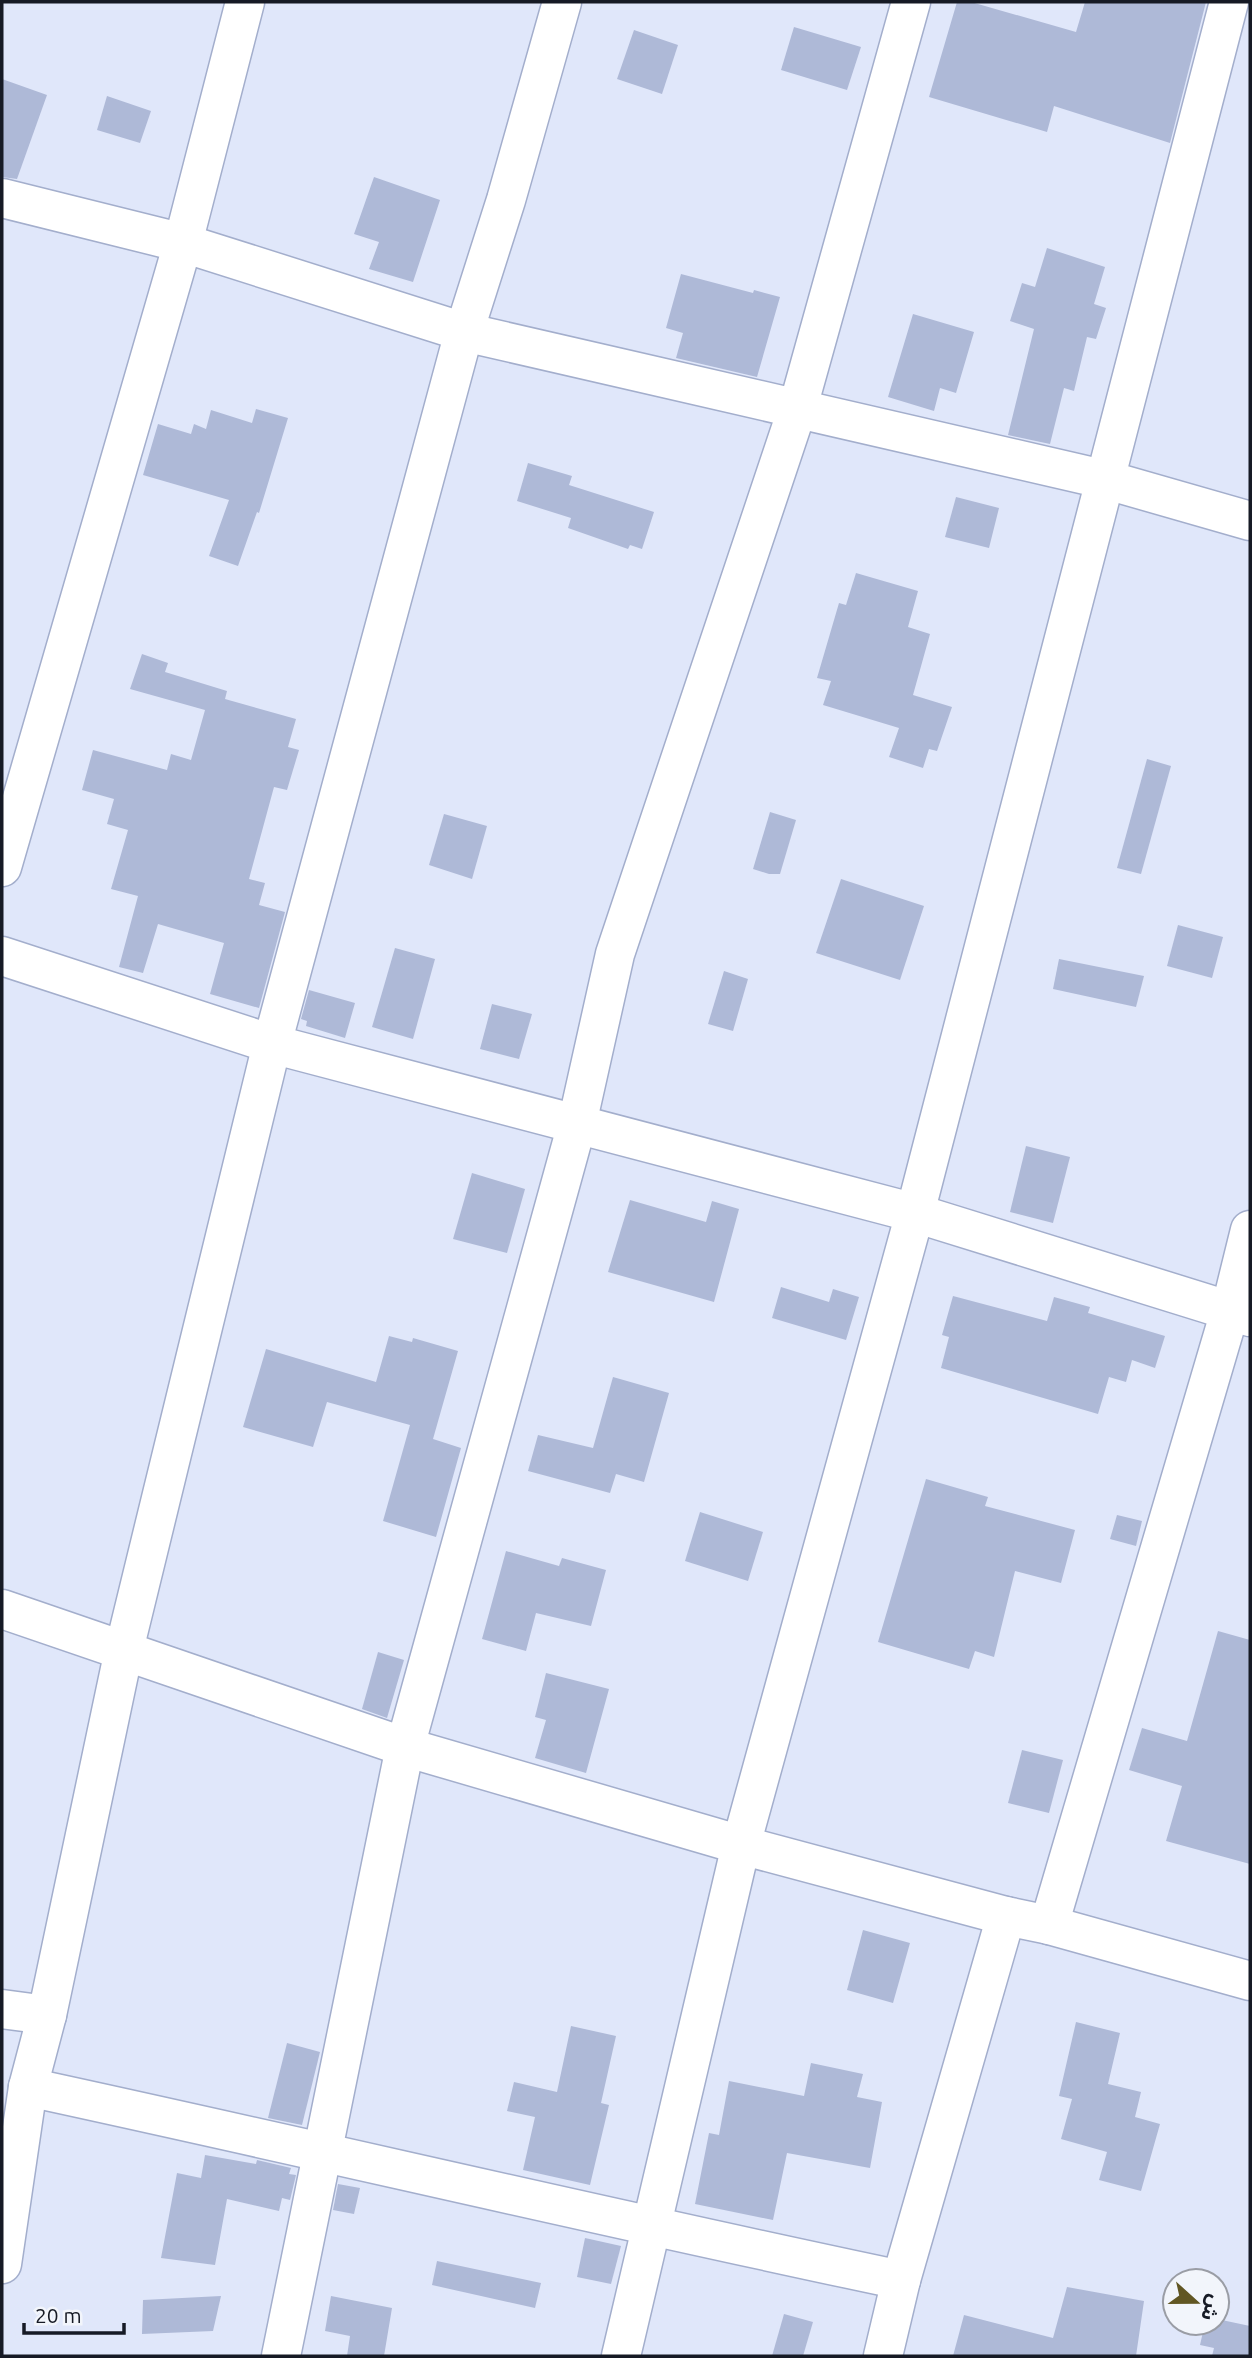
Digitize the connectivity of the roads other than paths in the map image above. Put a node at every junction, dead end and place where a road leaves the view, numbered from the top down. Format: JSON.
{"nodes":[{"id":1,"x":245,"y":2,"type":"edge"},
{"id":2,"x":562,"y":2,"type":"edge"},
{"id":3,"x":911,"y":2,"type":"edge"},
{"id":4,"x":1229,"y":2,"type":"edge"},
{"id":5,"x":2,"y":198,"type":"edge"},
{"id":6,"x":183,"y":243,"type":"junction"},
{"id":7,"x":464,"y":332,"type":"junction"},
{"id":8,"x":798,"y":407,"type":"junction"},
{"id":9,"x":1107,"y":480,"type":"junction"},
{"id":10,"x":1250,"y":521,"type":"edge"},
{"id":11,"x":2,"y":867,"type":"edge"},
{"id":12,"x":2,"y":956,"type":"edge"},
{"id":13,"x":272,"y":1044,"type":"junction"},
{"id":14,"x":577,"y":1124,"type":"junction"},
{"id":15,"x":915,"y":1213,"type":"junction"},
{"id":16,"x":1250,"y":1230,"type":"edge"},
{"id":17,"x":1240,"y":1314,"type":"edge"},
{"id":18,"x":2,"y":1609,"type":"edge"},
{"id":19,"x":124,"y":1650,"type":"junction"},
{"id":20,"x":405,"y":1747,"type":"junction"},
{"id":21,"x":741,"y":1846,"type":"junction"},
{"id":22,"x":1006,"y":1916,"type":"junction"},
{"id":23,"x":1049,"y":1924,"type":"junction"},
{"id":24,"x":1250,"y":1981,"type":"edge"},
{"id":25,"x":2,"y":2009,"type":"edge"},
{"id":26,"x":47,"y":2015,"type":"junction"},
{"id":27,"x":28,"y":2087,"type":"junction"},
{"id":28,"x":324,"y":2151,"type":"junction"},
{"id":29,"x":650,"y":2227,"type":"junction"},
{"id":30,"x":2,"y":2263,"type":"edge"},
{"id":31,"x":901,"y":2280,"type":"junction"},
{"id":32,"x":281,"y":2356,"type":"edge"},
{"id":33,"x":621,"y":2356,"type":"edge"},
{"id":34,"x":883,"y":2356,"type":"edge"}],
"edges":[{"from":1,"to":6,"type":"street"},
{"from":2,"to":7,"type":"street"},
{"from":3,"to":8,"type":"street"},
{"from":4,"to":9,"type":"street"},
{"from":5,"to":6,"type":"street"},
{"from":6,"to":7,"type":"street"},
{"from":6,"to":11,"type":"street"},
{"from":7,"to":8,"type":"street"},
{"from":7,"to":13,"type":"street"},
{"from":8,"to":9,"type":"street"},
{"from":8,"to":14,"type":"street"},
{"from":9,"to":10,"type":"street"},
{"from":9,"to":15,"type":"street"},
{"from":12,"to":13,"type":"street"},
{"from":13,"to":14,"type":"street"},
{"from":13,"to":19,"type":"street"},
{"from":14,"to":15,"type":"street"},
{"from":14,"to":20,"type":"street"},
{"from":15,"to":17,"type":"street"},
{"from":15,"to":21,"type":"street"},
{"from":16,"to":17,"type":"street"},
{"from":17,"to":23,"type":"street"},
{"from":18,"to":19,"type":"street"},
{"from":19,"to":20,"type":"street"},
{"from":19,"to":26,"type":"street"},
{"from":20,"to":21,"type":"street"},
{"from":20,"to":28,"type":"street"},
{"from":21,"to":22,"type":"street"},
{"from":21,"to":29,"type":"street"},
{"from":22,"to":23,"type":"street"},
{"from":22,"to":31,"type":"street"},
{"from":23,"to":24,"type":"street"},
{"from":25,"to":26,"type":"street"},
{"from":26,"to":27,"type":"street"},
{"from":27,"to":28,"type":"street"},
{"from":27,"to":30,"type":"street"},
{"from":28,"to":29,"type":"street"},
{"from":28,"to":32,"type":"street"},
{"from":29,"to":31,"type":"street"},
{"from":29,"to":33,"type":"street"},
{"from":31,"to":34,"type":"street"}]}
